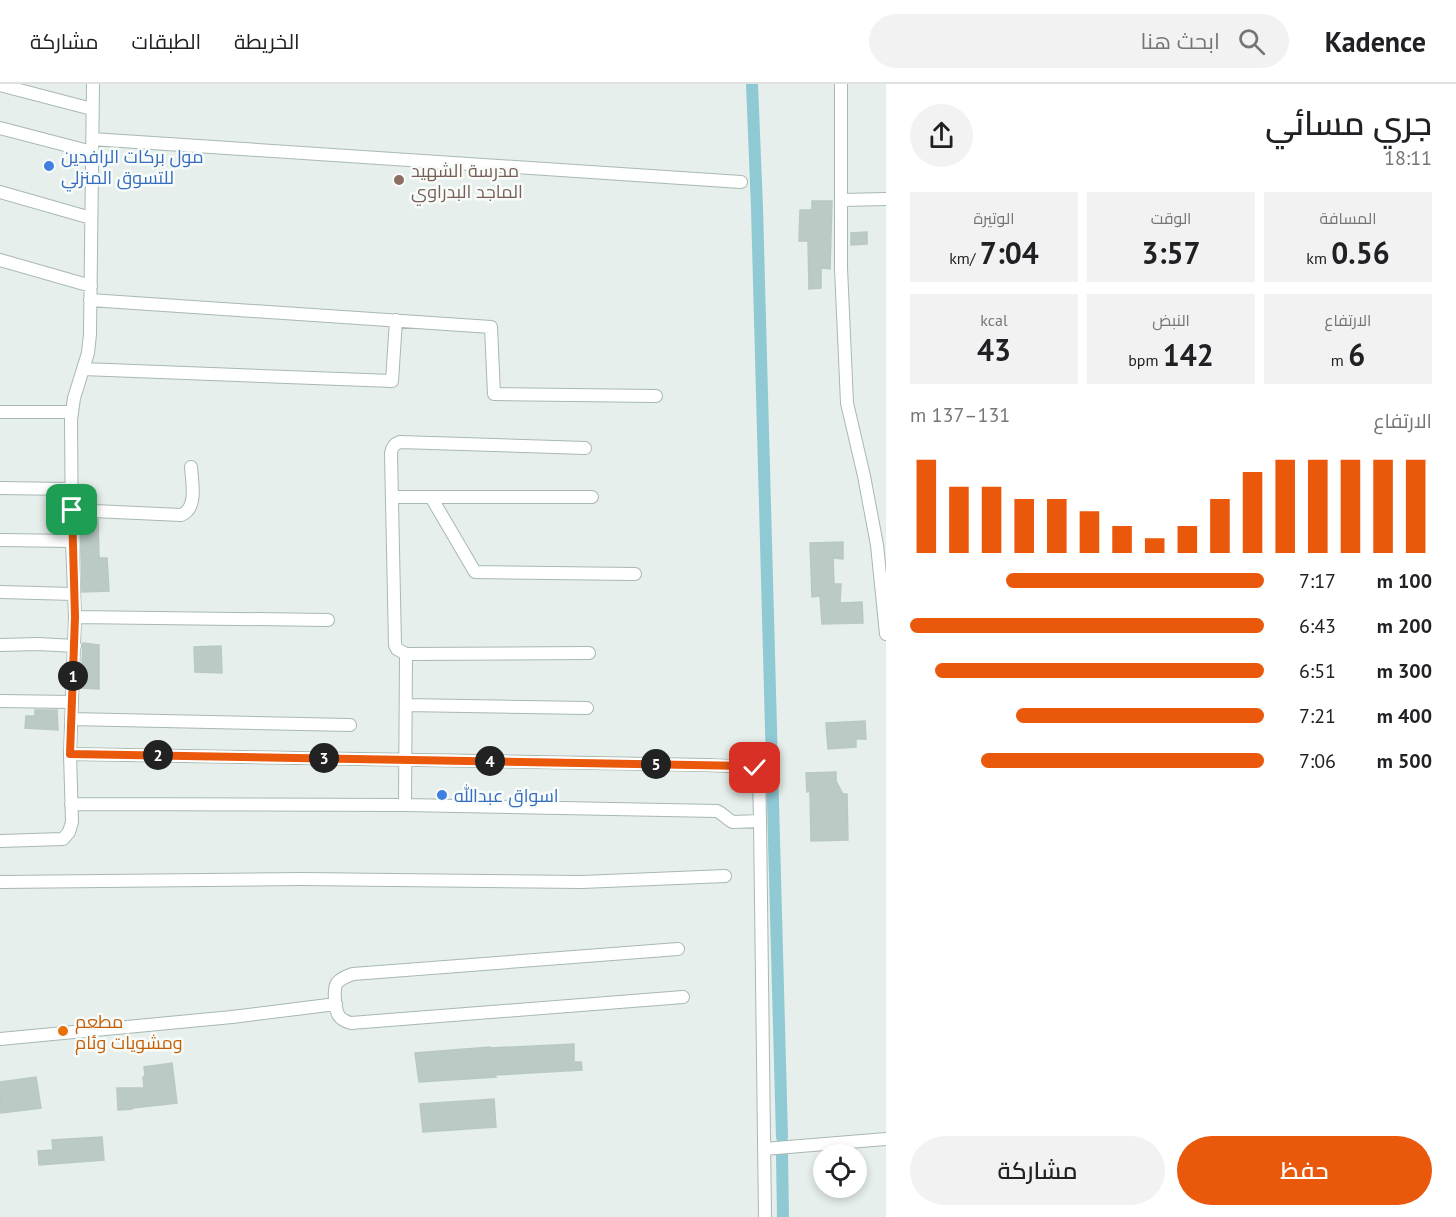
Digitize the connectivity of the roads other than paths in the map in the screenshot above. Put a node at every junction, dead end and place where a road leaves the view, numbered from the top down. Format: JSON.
{"nodes":[{"id":1,"x":93,"y":84,"type":"edge"},
{"id":2,"x":841,"y":84,"type":"edge"},
{"id":3,"x":0,"y":85,"type":"edge"},
{"id":4,"x":92,"y":109,"type":"junction"},
{"id":5,"x":0,"y":128,"type":"edge"},
{"id":6,"x":92,"y":145,"type":"junction"},
{"id":7,"x":741,"y":182,"type":"dead end"},
{"id":8,"x":0,"y":192,"type":"edge"},
{"id":9,"x":886,"y":199,"type":"edge"},
{"id":10,"x":841,"y":200,"type":"junction"},
{"id":11,"x":91,"y":218,"type":"junction"},
{"id":12,"x":0,"y":260,"type":"edge"},
{"id":13,"x":90,"y":286,"type":"junction"},
{"id":14,"x":90,"y":300,"type":"junction"},
{"id":15,"x":396,"y":320,"type":"junction"},
{"id":16,"x":83,"y":369,"type":"junction"},
{"id":17,"x":656,"y":396,"type":"dead end"},
{"id":18,"x":0,"y":412,"type":"edge"},
{"id":19,"x":72,"y":412,"type":"junction"},
{"id":20,"x":585,"y":448,"type":"dead end"},
{"id":21,"x":191,"y":467,"type":"dead end"},
{"id":22,"x":0,"y":488,"type":"edge"},
{"id":23,"x":68,"y":489,"type":"dead end"},
{"id":24,"x":592,"y":496,"type":"dead end"},
{"id":25,"x":393,"y":497,"type":"junction"},
{"id":26,"x":431,"y":497,"type":"junction"},
{"id":27,"x":72,"y":510,"type":"junction"},
{"id":28,"x":0,"y":540,"type":"edge"},
{"id":29,"x":72,"y":541,"type":"junction"},
{"id":30,"x":635,"y":574,"type":"dead end"},
{"id":31,"x":0,"y":592,"type":"edge"},
{"id":32,"x":74,"y":594,"type":"junction"},
{"id":33,"x":75,"y":617,"type":"junction"},
{"id":34,"x":328,"y":620,"type":"dead end"},
{"id":35,"x":886,"y":634,"type":"edge"},
{"id":36,"x":0,"y":645,"type":"edge"},
{"id":37,"x":75,"y":646,"type":"junction"},
{"id":38,"x":589,"y":653,"type":"dead end"},
{"id":39,"x":406,"y":654,"type":"junction"},
{"id":40,"x":0,"y":701,"type":"edge"},
{"id":41,"x":72,"y":702,"type":"junction"},
{"id":42,"x":406,"y":705,"type":"junction"},
{"id":43,"x":587,"y":708,"type":"dead end"},
{"id":44,"x":70,"y":719,"type":"junction"},
{"id":45,"x":350,"y":725,"type":"dead end"},
{"id":46,"x":70,"y":754,"type":"junction"},
{"id":47,"x":406,"y":759,"type":"junction"},
{"id":48,"x":71,"y":804,"type":"junction"},
{"id":49,"x":405,"y":805,"type":"junction"},
{"id":50,"x":760,"y":821,"type":"junction"},
{"id":51,"x":0,"y":841,"type":"edge"},
{"id":52,"x":725,"y":876,"type":"dead end"},
{"id":53,"x":0,"y":882,"type":"edge"},
{"id":54,"x":678,"y":949,"type":"dead end"},
{"id":55,"x":684,"y":997,"type":"dead end"},
{"id":56,"x":336,"y":1004,"type":"junction"},
{"id":57,"x":0,"y":1039,"type":"edge"},
{"id":58,"x":886,"y":1138,"type":"edge"},
{"id":59,"x":764,"y":1149,"type":"junction"},
{"id":60,"x":765,"y":1217,"type":"edge"}],
"edges":[{"from":1,"to":4,"type":"street"},
{"from":2,"to":10,"type":"street"},
{"from":3,"to":4,"type":"street"},
{"from":4,"to":6,"type":"street"},
{"from":5,"to":6,"type":"street"},
{"from":6,"to":7,"type":"street"},
{"from":6,"to":11,"type":"street"},
{"from":8,"to":11,"type":"street"},
{"from":9,"to":10,"type":"street"},
{"from":10,"to":35,"type":"street"},
{"from":11,"to":13,"type":"street"},
{"from":12,"to":13,"type":"street"},
{"from":13,"to":14,"type":"street"},
{"from":14,"to":15,"type":"street"},
{"from":14,"to":16,"type":"street"},
{"from":15,"to":16,"type":"street"},
{"from":15,"to":17,"type":"street"},
{"from":16,"to":19,"type":"street"},
{"from":18,"to":19,"type":"street"},
{"from":19,"to":27,"type":"street"},
{"from":20,"to":25,"type":"street"},
{"from":21,"to":27,"type":"street"},
{"from":22,"to":23,"type":"street"},
{"from":24,"to":26,"type":"street"},
{"from":25,"to":26,"type":"street"},
{"from":25,"to":39,"type":"street"},
{"from":26,"to":30,"type":"street"},
{"from":27,"to":29,"type":"street"},
{"from":28,"to":29,"type":"street"},
{"from":29,"to":32,"type":"street"},
{"from":31,"to":32,"type":"street"},
{"from":32,"to":33,"type":"street"},
{"from":33,"to":34,"type":"street"},
{"from":33,"to":37,"type":"street"},
{"from":36,"to":37,"type":"street"},
{"from":37,"to":41,"type":"street"},
{"from":38,"to":39,"type":"street"},
{"from":39,"to":42,"type":"street"},
{"from":40,"to":41,"type":"street"},
{"from":41,"to":44,"type":"street"},
{"from":42,"to":43,"type":"street"},
{"from":42,"to":47,"type":"street"},
{"from":44,"to":45,"type":"street"},
{"from":44,"to":46,"type":"street"},
{"from":46,"to":47,"type":"street"},
{"from":46,"to":48,"type":"street"},
{"from":47,"to":49,"type":"street"},
{"from":47,"to":50,"type":"street"},
{"from":48,"to":49,"type":"street"},
{"from":48,"to":51,"type":"street"},
{"from":49,"to":50,"type":"street"},
{"from":50,"to":59,"type":"street"},
{"from":52,"to":53,"type":"street"},
{"from":54,"to":56,"type":"street"},
{"from":55,"to":56,"type":"street"},
{"from":56,"to":57,"type":"street"},
{"from":58,"to":59,"type":"street"},
{"from":59,"to":60,"type":"street"}]}
